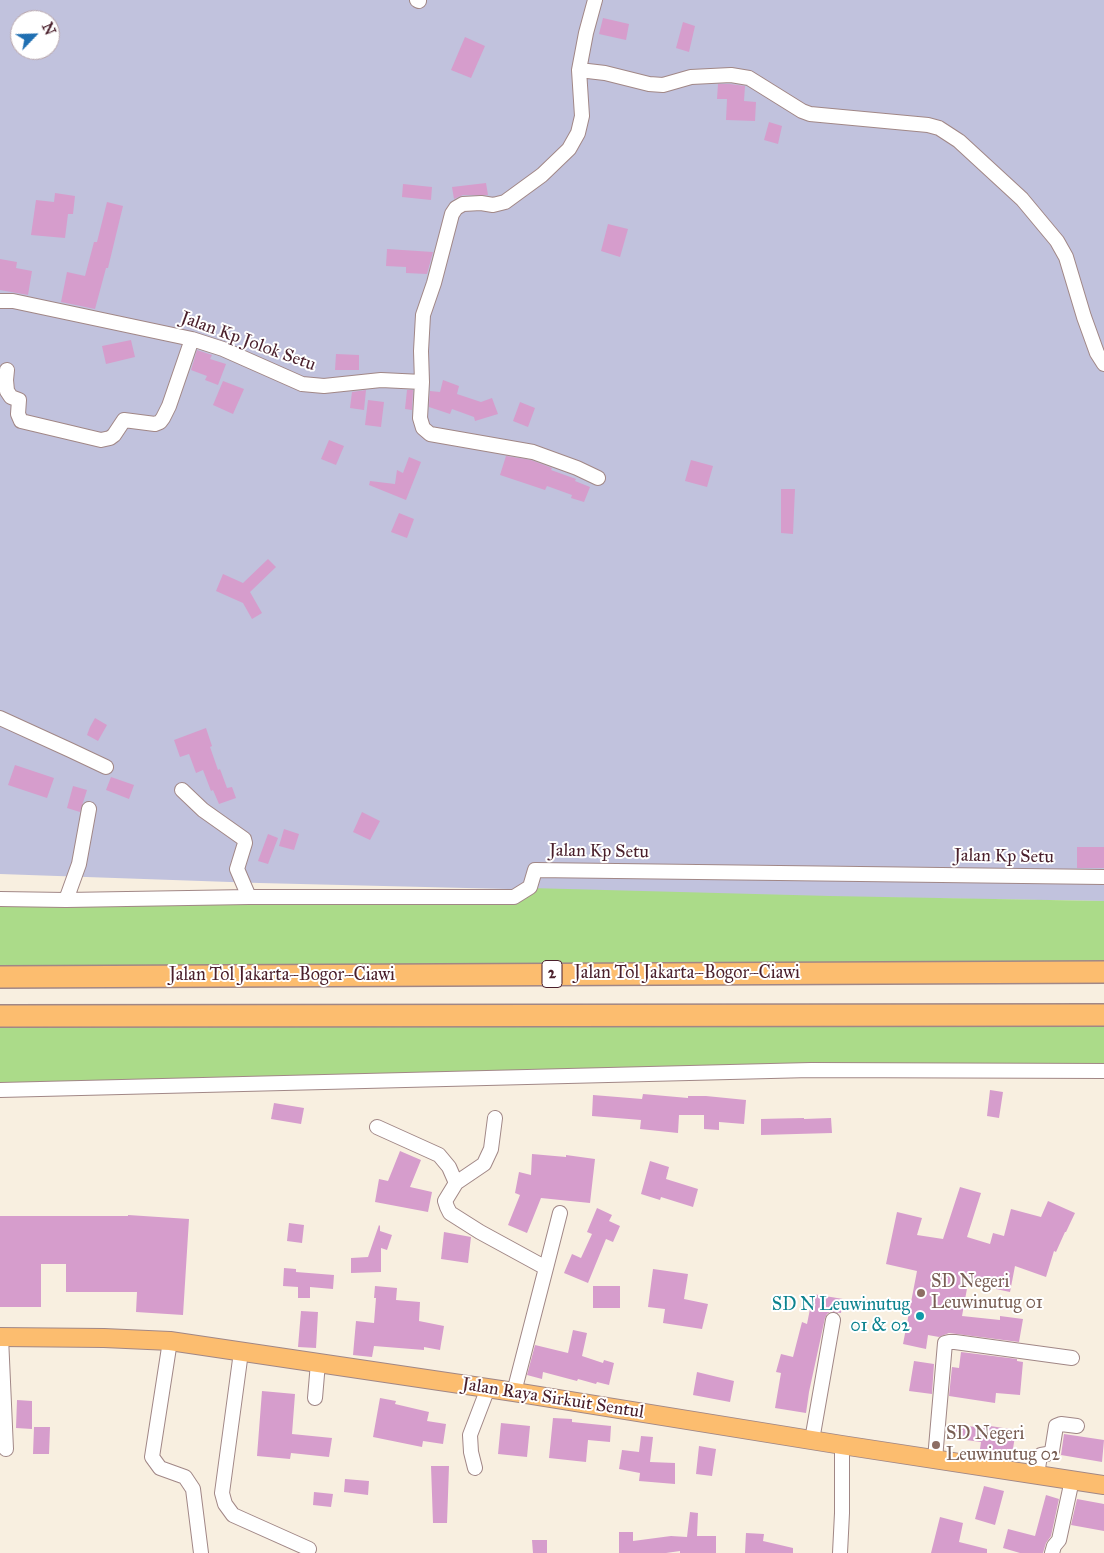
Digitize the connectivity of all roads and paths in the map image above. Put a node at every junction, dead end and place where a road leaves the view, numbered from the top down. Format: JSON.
{"nodes":[{"id":1,"x":595,"y":0,"type":"edge"},
{"id":2,"x":579,"y":70,"type":"junction"},
{"id":3,"x":0,"y":300,"type":"edge"},
{"id":4,"x":192,"y":339,"type":"junction"},
{"id":5,"x":1104,"y":364,"type":"edge"},
{"id":6,"x":7,"y":370,"type":"dead end"},
{"id":7,"x":422,"y":382,"type":"junction"},
{"id":8,"x":598,"y":478,"type":"dead end"},
{"id":9,"x":0,"y":718,"type":"edge"},
{"id":10,"x":106,"y":768,"type":"dead end"},
{"id":11,"x":182,"y":790,"type":"dead end"},
{"id":12,"x":89,"y":809,"type":"dead end"},
{"id":13,"x":1104,"y":877,"type":"edge"},
{"id":14,"x":249,"y":897,"type":"junction"},
{"id":15,"x":0,"y":899,"type":"edge"},
{"id":16,"x":66,"y":900,"type":"junction"},
{"id":17,"x":1104,"y":972,"type":"edge"},
{"id":18,"x":0,"y":977,"type":"edge"},
{"id":19,"x":1104,"y":1015,"type":"edge"},
{"id":20,"x":0,"y":1016,"type":"edge"},
{"id":21,"x":1104,"y":1070,"type":"edge"},
{"id":22,"x":0,"y":1090,"type":"edge"},
{"id":23,"x":495,"y":1118,"type":"dead end"},
{"id":24,"x":377,"y":1127,"type":"dead end"},
{"id":25,"x":456,"y":1183,"type":"junction"},
{"id":26,"x":560,"y":1214,"type":"dead end"},
{"id":27,"x":546,"y":1268,"type":"junction"},
{"id":28,"x":833,"y":1320,"type":"dead end"},
{"id":29,"x":0,"y":1337,"type":"edge"},
{"id":30,"x":170,"y":1341,"type":"junction"},
{"id":31,"x":240,"y":1352,"type":"junction"},
{"id":32,"x":1072,"y":1358,"type":"dead end"},
{"id":33,"x":318,"y":1363,"type":"junction"},
{"id":34,"x":488,"y":1388,"type":"junction"},
{"id":35,"x":514,"y":1392,"type":"junction"},
{"id":36,"x":315,"y":1398,"type":"dead end"},
{"id":37,"x":1077,"y":1426,"type":"dead end"},
{"id":38,"x":812,"y":1440,"type":"junction"},
{"id":39,"x":842,"y":1445,"type":"junction"},
{"id":40,"x":6,"y":1449,"type":"dead end"},
{"id":41,"x":935,"y":1459,"type":"junction"},
{"id":42,"x":475,"y":1468,"type":"dead end"},
{"id":43,"x":1037,"y":1474,"type":"junction"},
{"id":44,"x":1072,"y":1480,"type":"junction"},
{"id":45,"x":1104,"y":1485,"type":"edge"},
{"id":46,"x":309,"y":1550,"type":"dead end"},
{"id":47,"x":200,"y":1553,"type":"edge"},
{"id":48,"x":840,"y":1553,"type":"edge"},
{"id":49,"x":1052,"y":1553,"type":"edge"}],
"edges":[{"from":1,"to":2,"type":"street"},
{"from":2,"to":5,"type":"street"},
{"from":2,"to":7,"type":"street"},
{"from":3,"to":4,"type":"street","name":"Jalan Kp Jolok Setu"},
{"from":4,"to":6,"type":"street"},
{"from":4,"to":7,"type":"street","name":"Jalan Kp Jolok Setu"},
{"from":7,"to":8,"type":"street"},
{"from":9,"to":10,"type":"street"},
{"from":11,"to":14,"type":"street"},
{"from":12,"to":16,"type":"street"},
{"from":13,"to":14,"type":"street","name":"Jalan Kp Setu"},
{"from":14,"to":16,"type":"street"},
{"from":15,"to":16,"type":"street"},
{"from":17,"to":18,"type":"highway","name":"Jalan Tol Jakarta–Bogor–Ciawi","number":"2"},
{"from":19,"to":20,"type":"highway"},
{"from":21,"to":22,"type":"street"},
{"from":23,"to":25,"type":"street"},
{"from":24,"to":25,"type":"street"},
{"from":25,"to":27,"type":"street"},
{"from":26,"to":27,"type":"street"},
{"from":27,"to":35,"type":"street"},
{"from":28,"to":38,"type":"street"},
{"from":29,"to":30,"type":"main road","name":"Jalan Raya Sirkuit Sentul"},
{"from":29,"to":40,"type":"street"},
{"from":30,"to":31,"type":"main road","name":"Jalan Raya Sirkuit Sentul"},
{"from":30,"to":47,"type":"street"},
{"from":31,"to":33,"type":"main road","name":"Jalan Raya Sirkuit Sentul"},
{"from":31,"to":46,"type":"street"},
{"from":32,"to":41,"type":"street"},
{"from":33,"to":34,"type":"main road","name":"Jalan Raya Sirkuit Sentul"},
{"from":33,"to":36,"type":"street"},
{"from":34,"to":35,"type":"main road","name":"Jalan Raya Sirkuit Sentul"},
{"from":34,"to":42,"type":"street"},
{"from":35,"to":38,"type":"main road","name":"Jalan Raya Sirkuit Sentul"},
{"from":37,"to":43,"type":"street"},
{"from":38,"to":39,"type":"main road","name":"Jalan Raya Sirkuit Sentul"},
{"from":39,"to":41,"type":"main road","name":"Jalan Raya Sirkuit Sentul"},
{"from":39,"to":48,"type":"street"},
{"from":41,"to":43,"type":"main road","name":"Jalan Raya Sirkuit Sentul"},
{"from":43,"to":44,"type":"main road","name":"Jalan Raya Sirkuit Sentul"},
{"from":44,"to":45,"type":"main road","name":"Jalan Raya Sirkuit Sentul"},
{"from":44,"to":49,"type":"street"}]}
